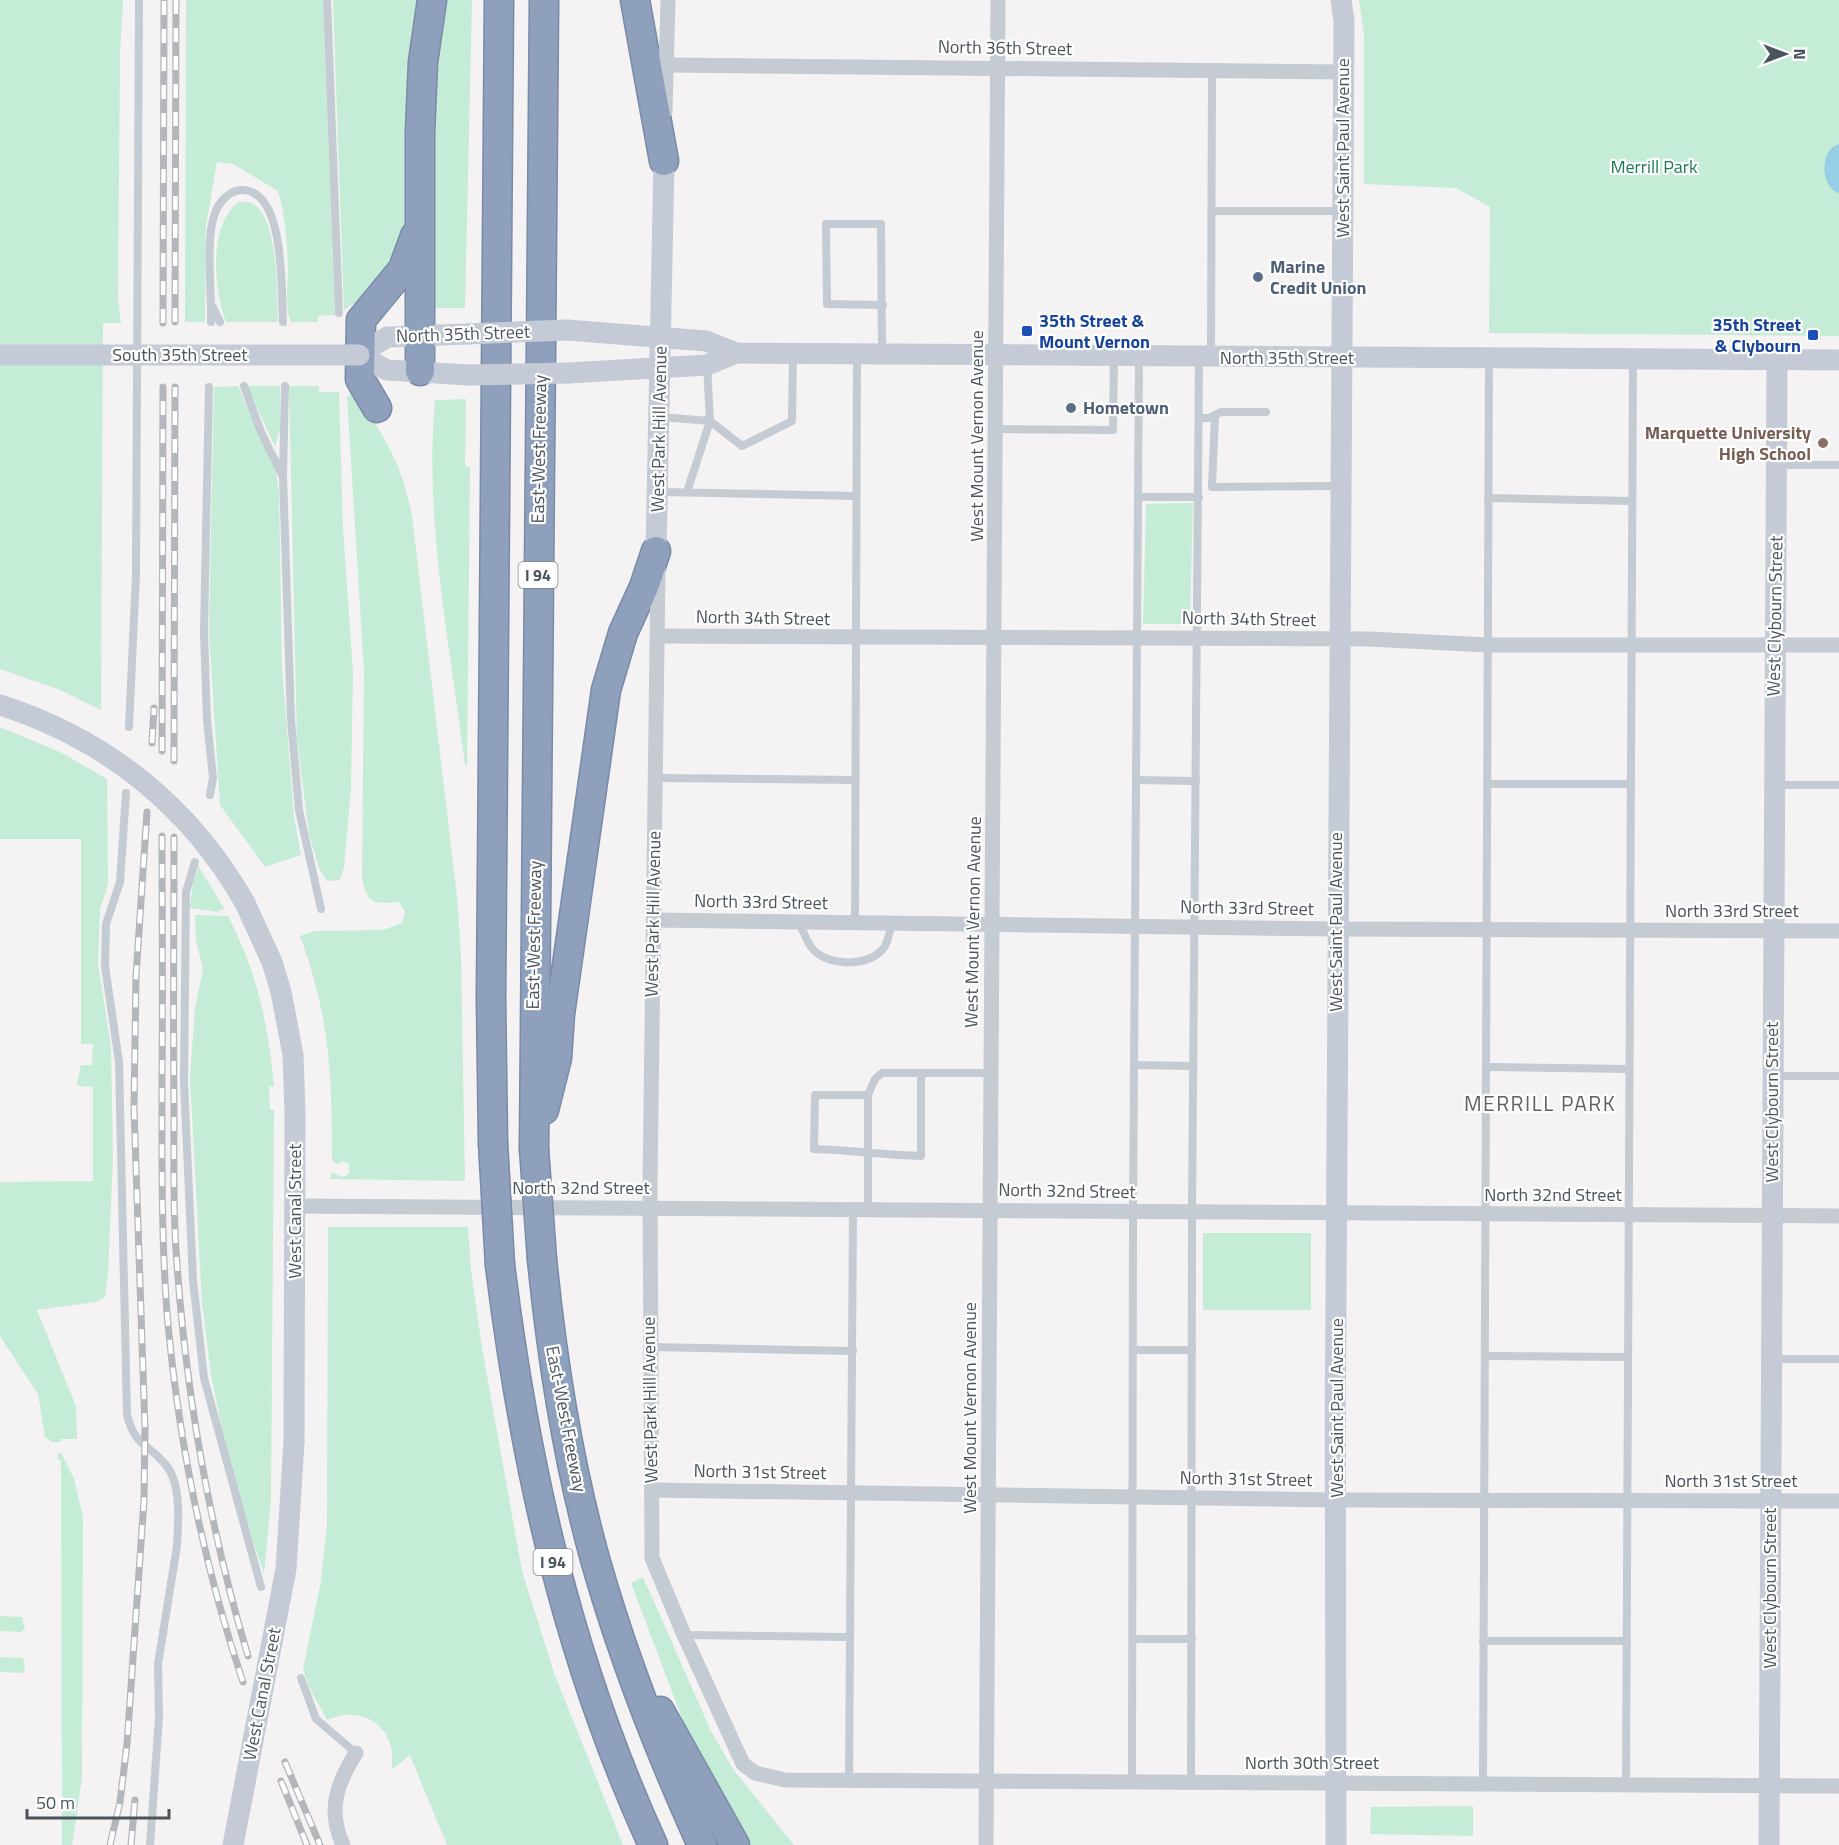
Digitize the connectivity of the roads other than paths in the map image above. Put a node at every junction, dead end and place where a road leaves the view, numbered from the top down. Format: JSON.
{"nodes":[{"id":1,"x":139,"y":0,"type":"edge"},
{"id":2,"x":327,"y":0,"type":"edge"},
{"id":3,"x":432,"y":0,"type":"edge"},
{"id":4,"x":499,"y":0,"type":"edge"},
{"id":5,"x":544,"y":0,"type":"edge"},
{"id":6,"x":635,"y":0,"type":"edge"},
{"id":7,"x":668,"y":0,"type":"edge"},
{"id":8,"x":998,"y":0,"type":"edge"},
{"id":9,"x":1341,"y":0,"type":"edge"},
{"id":10,"x":666,"y":65,"type":"junction"},
{"id":11,"x":998,"y":67,"type":"junction"},
{"id":12,"x":1212,"y":71,"type":"junction"},
{"id":13,"x":1344,"y":72,"type":"junction"},
{"id":14,"x":664,"y":160,"type":"junction"},
{"id":15,"x":1212,"y":211,"type":"junction"},
{"id":16,"x":1343,"y":211,"type":"junction"},
{"id":17,"x":420,"y":214,"type":"junction"},
{"id":18,"x":883,"y":304,"type":"junction"},
{"id":19,"x":339,"y":313,"type":"dead end"},
{"id":20,"x":216,"y":322,"type":"dead end"},
{"id":21,"x":283,"y":322,"type":"dead end"},
{"id":22,"x":420,"y":336,"type":"junction"},
{"id":23,"x":662,"y":337,"type":"junction"},
{"id":24,"x":736,"y":353,"type":"junction"},
{"id":25,"x":793,"y":354,"type":"junction"},
{"id":26,"x":857,"y":354,"type":"junction"},
{"id":27,"x":360,"y":355,"type":"junction"},
{"id":28,"x":882,"y":355,"type":"junction"},
{"id":29,"x":0,"y":356,"type":"edge"},
{"id":30,"x":996,"y":356,"type":"junction"},
{"id":31,"x":1114,"y":356,"type":"junction"},
{"id":32,"x":1140,"y":357,"type":"junction"},
{"id":33,"x":1205,"y":357,"type":"junction"},
{"id":34,"x":1340,"y":358,"type":"junction"},
{"id":35,"x":1489,"y":359,"type":"junction"},
{"id":36,"x":1633,"y":360,"type":"junction"},
{"id":37,"x":1777,"y":360,"type":"junction"},
{"id":38,"x":1839,"y":360,"type":"edge"},
{"id":39,"x":706,"y":365,"type":"junction"},
{"id":40,"x":660,"y":368,"type":"junction"},
{"id":41,"x":420,"y":371,"type":"junction"},
{"id":42,"x":285,"y":386,"type":"dead end"},
{"id":43,"x":209,"y":387,"type":"dead end"},
{"id":44,"x":244,"y":387,"type":"dead end"},
{"id":45,"x":377,"y":408,"type":"dead end"},
{"id":46,"x":1266,"y":412,"type":"dead end"},
{"id":47,"x":1215,"y":415,"type":"junction"},
{"id":48,"x":659,"y":417,"type":"junction"},
{"id":49,"x":1199,"y":418,"type":"junction"},
{"id":50,"x":710,"y":420,"type":"junction"},
{"id":51,"x":996,"y":429,"type":"junction"},
{"id":52,"x":1776,"y":465,"type":"junction"},
{"id":53,"x":1839,"y":465,"type":"edge"},
{"id":54,"x":283,"y":476,"type":"junction"},
{"id":55,"x":1339,"y":486,"type":"junction"},
{"id":56,"x":658,"y":492,"type":"junction"},
{"id":57,"x":687,"y":492,"type":"junction"},
{"id":58,"x":855,"y":495,"type":"junction"},
{"id":59,"x":1138,"y":497,"type":"junction"},
{"id":60,"x":1198,"y":497,"type":"junction"},
{"id":61,"x":1488,"y":498,"type":"junction"},
{"id":62,"x":1632,"y":501,"type":"junction"},
{"id":63,"x":656,"y":551,"type":"junction"},
{"id":64,"x":658,"y":636,"type":"junction"},
{"id":65,"x":1198,"y":637,"type":"junction"},
{"id":66,"x":996,"y":638,"type":"junction"},
{"id":67,"x":1137,"y":638,"type":"junction"},
{"id":68,"x":855,"y":639,"type":"junction"},
{"id":69,"x":1338,"y":640,"type":"junction"},
{"id":70,"x":1774,"y":644,"type":"junction"},
{"id":71,"x":1488,"y":645,"type":"junction"},
{"id":72,"x":1631,"y":645,"type":"junction"},
{"id":73,"x":1839,"y":645,"type":"edge"},
{"id":74,"x":0,"y":705,"type":"edge"},
{"id":75,"x":129,"y":727,"type":"dead end"},
{"id":76,"x":654,"y":778,"type":"junction"},
{"id":77,"x":855,"y":780,"type":"junction"},
{"id":78,"x":1136,"y":780,"type":"junction"},
{"id":79,"x":1196,"y":781,"type":"junction"},
{"id":80,"x":1488,"y":784,"type":"junction"},
{"id":81,"x":1630,"y":784,"type":"junction"},
{"id":82,"x":1773,"y":785,"type":"junction"},
{"id":83,"x":1839,"y":785,"type":"edge"},
{"id":84,"x":126,"y":793,"type":"dead end"},
{"id":85,"x":210,"y":795,"type":"dead end"},
{"id":86,"x":195,"y":862,"type":"dead end"},
{"id":87,"x":321,"y":909,"type":"dead end"},
{"id":88,"x":654,"y":920,"type":"junction"},
{"id":89,"x":799,"y":922,"type":"junction"},
{"id":90,"x":855,"y":923,"type":"junction"},
{"id":91,"x":892,"y":924,"type":"junction"},
{"id":92,"x":992,"y":925,"type":"junction"},
{"id":93,"x":1135,"y":927,"type":"junction"},
{"id":94,"x":1195,"y":927,"type":"junction"},
{"id":95,"x":1336,"y":929,"type":"junction"},
{"id":96,"x":1487,"y":930,"type":"junction"},
{"id":97,"x":1630,"y":930,"type":"junction"},
{"id":98,"x":1773,"y":930,"type":"junction"},
{"id":99,"x":1839,"y":931,"type":"edge"},
{"id":100,"x":1134,"y":1065,"type":"junction"},
{"id":101,"x":1193,"y":1066,"type":"junction"},
{"id":102,"x":1487,"y":1067,"type":"junction"},
{"id":103,"x":1629,"y":1069,"type":"junction"},
{"id":104,"x":991,"y":1073,"type":"junction"},
{"id":105,"x":921,"y":1074,"type":"junction"},
{"id":106,"x":1772,"y":1076,"type":"junction"},
{"id":107,"x":1839,"y":1076,"type":"edge"},
{"id":108,"x":868,"y":1095,"type":"junction"},
{"id":109,"x":534,"y":1149,"type":"junction"},
{"id":110,"x":868,"y":1155,"type":"junction"},
{"id":111,"x":294,"y":1206,"type":"junction"},
{"id":112,"x":650,"y":1208,"type":"junction"},
{"id":113,"x":860,"y":1210,"type":"junction"},
{"id":114,"x":990,"y":1210,"type":"junction"},
{"id":115,"x":1133,"y":1212,"type":"junction"},
{"id":116,"x":1192,"y":1212,"type":"junction"},
{"id":117,"x":1338,"y":1213,"type":"junction"},
{"id":118,"x":1486,"y":1214,"type":"junction"},
{"id":119,"x":1628,"y":1215,"type":"junction"},
{"id":120,"x":1772,"y":1216,"type":"junction"},
{"id":121,"x":1839,"y":1216,"type":"edge"},
{"id":122,"x":649,"y":1347,"type":"junction"},
{"id":123,"x":1133,"y":1350,"type":"junction"},
{"id":124,"x":1192,"y":1350,"type":"junction"},
{"id":125,"x":853,"y":1351,"type":"junction"},
{"id":126,"x":1485,"y":1356,"type":"junction"},
{"id":127,"x":1628,"y":1357,"type":"junction"},
{"id":128,"x":1771,"y":1359,"type":"junction"},
{"id":129,"x":1839,"y":1359,"type":"edge"},
{"id":130,"x":652,"y":1490,"type":"junction"},
{"id":131,"x":852,"y":1494,"type":"junction"},
{"id":132,"x":990,"y":1495,"type":"junction"},
{"id":133,"x":1133,"y":1497,"type":"junction"},
{"id":134,"x":1192,"y":1497,"type":"junction"},
{"id":135,"x":1336,"y":1500,"type":"junction"},
{"id":136,"x":1483,"y":1500,"type":"junction"},
{"id":137,"x":1628,"y":1501,"type":"junction"},
{"id":138,"x":1770,"y":1501,"type":"junction"},
{"id":139,"x":1839,"y":1501,"type":"edge"},
{"id":140,"x":261,"y":1587,"type":"dead end"},
{"id":141,"x":684,"y":1635,"type":"junction"},
{"id":142,"x":850,"y":1637,"type":"junction"},
{"id":143,"x":1133,"y":1639,"type":"junction"},
{"id":144,"x":1192,"y":1639,"type":"junction"},
{"id":145,"x":1483,"y":1641,"type":"junction"},
{"id":146,"x":1627,"y":1641,"type":"junction"},
{"id":147,"x":623,"y":1648,"type":"junction"},
{"id":148,"x":301,"y":1678,"type":"dead end"},
{"id":149,"x":356,"y":1753,"type":"joint"},
{"id":150,"x":784,"y":1780,"type":"joint"},
{"id":151,"x":849,"y":1781,"type":"junction"},
{"id":152,"x":986,"y":1781,"type":"junction"},
{"id":153,"x":1132,"y":1782,"type":"junction"},
{"id":154,"x":1191,"y":1782,"type":"junction"},
{"id":155,"x":1336,"y":1783,"type":"junction"},
{"id":156,"x":1483,"y":1784,"type":"junction"},
{"id":157,"x":1626,"y":1784,"type":"junction"},
{"id":158,"x":1769,"y":1785,"type":"junction"},
{"id":159,"x":1839,"y":1786,"type":"edge"},
{"id":160,"x":150,"y":1845,"type":"edge"},
{"id":161,"x":233,"y":1845,"type":"edge"},
{"id":162,"x":343,"y":1845,"type":"edge"},
{"id":163,"x":653,"y":1845,"type":"edge"},
{"id":164,"x":702,"y":1845,"type":"edge"},
{"id":165,"x":735,"y":1845,"type":"edge"},
{"id":166,"x":986,"y":1845,"type":"edge"},
{"id":167,"x":1336,"y":1845,"type":"edge"},
{"id":168,"x":1769,"y":1845,"type":"edge"}],
"edges":[{"from":1,"to":75,"type":"lane"},
{"from":2,"to":19,"type":"lane"},
{"from":3,"to":17,"type":"highway"},
{"from":4,"to":163,"type":"highway","number":"I 94","bridge":true},
{"from":5,"to":109,"type":"highway","name":"East-West Freeway","number":"I 94"},
{"from":6,"to":14,"type":"highway"},
{"from":7,"to":10,"type":"street","name":"West Park Hill Avenue"},
{"from":8,"to":11,"type":"street","name":"West Mount Vernon Avenue"},
{"from":9,"to":13,"type":"street","name":"West Saint Paul Avenue"},
{"from":10,"to":11,"type":"street","name":"North 36th Street"},
{"from":10,"to":14,"type":"street","name":"West Park Hill Avenue"},
{"from":11,"to":12,"type":"street","name":"North 36th Street"},
{"from":11,"to":30,"type":"street","name":"West Mount Vernon Avenue"},
{"from":12,"to":13,"type":"street","name":"North 36th Street"},
{"from":12,"to":15,"type":"lane"},
{"from":13,"to":16,"type":"street","name":"West Saint Paul Avenue"},
{"from":14,"to":23,"type":"street","name":"West Park Hill Avenue"},
{"from":15,"to":16,"type":"lane"},
{"from":15,"to":33,"type":"lane"},
{"from":16,"to":34,"type":"street","name":"West Saint Paul Avenue"},
{"from":17,"to":22,"type":"highway"},
{"from":17,"to":27,"type":"highway"},
{"from":18,"to":18,"type":"lane"},
{"from":18,"to":28,"type":"lane"},
{"from":20,"to":21,"type":"lane"},
{"from":22,"to":23,"type":"street","name":"North 35th Street","bridge":true},
{"from":22,"to":27,"type":"street","name":"North 35th Street"},
{"from":22,"to":41,"type":"highway"},
{"from":23,"to":24,"type":"street","name":"North 35th Street"},
{"from":23,"to":40,"type":"street","name":"West Park Hill Avenue"},
{"from":24,"to":25,"type":"street","name":"North 35th Street"},
{"from":24,"to":39,"type":"street","name":"North 35th Street"},
{"from":25,"to":26,"type":"street","name":"North 35th Street"},
{"from":25,"to":50,"type":"lane"},
{"from":26,"to":28,"type":"street","name":"North 35th Street"},
{"from":26,"to":58,"type":"lane"},
{"from":27,"to":29,"type":"street","name":"South 35th Street","bridge":true},
{"from":27,"to":41,"type":"street","name":"North 35th Street"},
{"from":27,"to":45,"type":"highway"},
{"from":28,"to":30,"type":"street","name":"North 35th Street"},
{"from":30,"to":31,"type":"street","name":"North 35th Street"},
{"from":30,"to":51,"type":"street","name":"West Mount Vernon Avenue"},
{"from":31,"to":32,"type":"street","name":"North 35th Street"},
{"from":31,"to":51,"type":"lane"},
{"from":32,"to":33,"type":"street","name":"North 35th Street"},
{"from":32,"to":59,"type":"lane"},
{"from":33,"to":34,"type":"street","name":"North 35th Street"},
{"from":33,"to":49,"type":"lane"},
{"from":34,"to":35,"type":"street","name":"North 35th Street"},
{"from":34,"to":55,"type":"street","name":"West Saint Paul Avenue"},
{"from":35,"to":36,"type":"street","name":"North 35th Street"},
{"from":35,"to":61,"type":"lane"},
{"from":36,"to":37,"type":"street","name":"North 35th Street"},
{"from":36,"to":62,"type":"lane"},
{"from":37,"to":38,"type":"street","name":"North 35th Street"},
{"from":37,"to":52,"type":"street","name":"West Clybourn Street"},
{"from":39,"to":40,"type":"street","name":"North 35th Street"},
{"from":39,"to":50,"type":"lane"},
{"from":40,"to":41,"type":"street","name":"North 35th Street","bridge":true},
{"from":40,"to":48,"type":"street","name":"West Park Hill Avenue"},
{"from":42,"to":54,"type":"lane"},
{"from":43,"to":85,"type":"lane"},
{"from":44,"to":54,"type":"lane"},
{"from":46,"to":47,"type":"lane"},
{"from":47,"to":49,"type":"lane"},
{"from":47,"to":55,"type":"lane"},
{"from":48,"to":50,"type":"lane"},
{"from":48,"to":56,"type":"street","name":"West Park Hill Avenue"},
{"from":49,"to":60,"type":"lane"},
{"from":50,"to":57,"type":"lane"},
{"from":51,"to":66,"type":"street","name":"West Mount Vernon Avenue"},
{"from":52,"to":53,"type":"lane"},
{"from":52,"to":70,"type":"street","name":"West Clybourn Street"},
{"from":54,"to":87,"type":"lane"},
{"from":55,"to":69,"type":"street","name":"West Saint Paul Avenue"},
{"from":56,"to":57,"type":"lane"},
{"from":56,"to":63,"type":"street","name":"West Park Hill Avenue"},
{"from":57,"to":58,"type":"lane"},
{"from":58,"to":68,"type":"lane"},
{"from":59,"to":60,"type":"lane"},
{"from":59,"to":67,"type":"lane"},
{"from":60,"to":65,"type":"lane"},
{"from":61,"to":62,"type":"lane"},
{"from":61,"to":71,"type":"lane"},
{"from":62,"to":72,"type":"lane"},
{"from":63,"to":64,"type":"street","name":"West Park Hill Avenue"},
{"from":63,"to":109,"type":"highway"},
{"from":64,"to":68,"type":"street","name":"North 34th Street"},
{"from":64,"to":76,"type":"street","name":"West Park Hill Avenue"},
{"from":65,"to":67,"type":"street","name":"North 34th Street"},
{"from":65,"to":69,"type":"street","name":"North 34th Street"},
{"from":65,"to":79,"type":"lane"},
{"from":66,"to":67,"type":"street","name":"North 34th Street"},
{"from":66,"to":68,"type":"street","name":"North 34th Street"},
{"from":66,"to":92,"type":"street","name":"West Mount Vernon Avenue"},
{"from":67,"to":78,"type":"lane"},
{"from":68,"to":77,"type":"lane"},
{"from":69,"to":71,"type":"street","name":"North 34th Street"},
{"from":69,"to":95,"type":"street","name":"West Saint Paul Avenue"},
{"from":70,"to":72,"type":"street","name":"North 34th Street"},
{"from":70,"to":73,"type":"street","name":"North 34th Street"},
{"from":70,"to":82,"type":"street","name":"West Clybourn Street"},
{"from":71,"to":72,"type":"street","name":"North 34th Street"},
{"from":71,"to":80,"type":"lane"},
{"from":72,"to":81,"type":"lane"},
{"from":74,"to":111,"type":"street","name":"West Canal Street","bridge":true},
{"from":76,"to":77,"type":"lane"},
{"from":76,"to":88,"type":"street","name":"West Park Hill Avenue"},
{"from":77,"to":90,"type":"lane"},
{"from":78,"to":79,"type":"lane"},
{"from":78,"to":93,"type":"lane"},
{"from":79,"to":94,"type":"lane"},
{"from":80,"to":81,"type":"lane"},
{"from":80,"to":96,"type":"lane"},
{"from":81,"to":97,"type":"lane"},
{"from":82,"to":83,"type":"lane"},
{"from":82,"to":98,"type":"street","name":"West Clybourn Street"},
{"from":84,"to":160,"type":"lane"},
{"from":86,"to":140,"type":"lane"},
{"from":88,"to":89,"type":"street","name":"North 33rd Street"},
{"from":88,"to":112,"type":"street","name":"West Park Hill Avenue"},
{"from":89,"to":90,"type":"street","name":"North 33rd Street"},
{"from":89,"to":91,"type":"lane"},
{"from":90,"to":91,"type":"street","name":"North 33rd Street"},
{"from":91,"to":92,"type":"street","name":"North 33rd Street"},
{"from":92,"to":93,"type":"street","name":"North 33rd Street"},
{"from":92,"to":104,"type":"street","name":"West Mount Vernon Avenue"},
{"from":93,"to":94,"type":"street","name":"North 33rd Street"},
{"from":93,"to":100,"type":"lane"},
{"from":94,"to":95,"type":"street","name":"North 33rd Street"},
{"from":94,"to":101,"type":"lane"},
{"from":95,"to":96,"type":"street","name":"North 33rd Street"},
{"from":95,"to":117,"type":"street","name":"West Saint Paul Avenue"},
{"from":96,"to":97,"type":"street","name":"North 33rd Street"},
{"from":96,"to":102,"type":"lane"},
{"from":97,"to":98,"type":"street","name":"North 33rd Street"},
{"from":97,"to":103,"type":"lane"},
{"from":98,"to":99,"type":"street","name":"North 33rd Street"},
{"from":98,"to":106,"type":"street","name":"West Clybourn Street"},
{"from":100,"to":101,"type":"lane"},
{"from":100,"to":115,"type":"lane"},
{"from":101,"to":116,"type":"lane"},
{"from":102,"to":103,"type":"lane"},
{"from":102,"to":118,"type":"lane"},
{"from":103,"to":119,"type":"lane"},
{"from":104,"to":105,"type":"lane"},
{"from":104,"to":114,"type":"street","name":"West Mount Vernon Avenue"},
{"from":105,"to":108,"type":"lane"},
{"from":105,"to":110,"type":"lane"},
{"from":106,"to":107,"type":"lane"},
{"from":106,"to":120,"type":"street","name":"West Clybourn Street"},
{"from":108,"to":110,"type":"lane"},
{"from":108,"to":110,"type":"lane"},
{"from":109,"to":147,"type":"highway","name":"East-West Freeway","number":"I 94","bridge":true},
{"from":110,"to":113,"type":"lane"},
{"from":111,"to":112,"type":"street","name":"North 32nd Street"},
{"from":111,"to":161,"type":"street","name":"West Canal Street","bridge":true},
{"from":112,"to":113,"type":"street","name":"North 32nd Street"},
{"from":112,"to":122,"type":"street","name":"West Park Hill Avenue"},
{"from":113,"to":114,"type":"street","name":"North 32nd Street"},
{"from":113,"to":125,"type":"lane"},
{"from":114,"to":115,"type":"street","name":"North 32nd Street"},
{"from":114,"to":132,"type":"street","name":"West Mount Vernon Avenue"},
{"from":115,"to":116,"type":"street","name":"North 32nd Street"},
{"from":115,"to":123,"type":"lane"},
{"from":116,"to":117,"type":"street","name":"North 32nd Street"},
{"from":116,"to":124,"type":"lane"},
{"from":117,"to":118,"type":"street","name":"North 32nd Street"},
{"from":117,"to":135,"type":"street","name":"West Saint Paul Avenue"},
{"from":118,"to":119,"type":"street","name":"North 32nd Street"},
{"from":118,"to":126,"type":"lane"},
{"from":119,"to":120,"type":"street","name":"North 32nd Street"},
{"from":119,"to":127,"type":"lane"},
{"from":120,"to":121,"type":"street","name":"North 32nd Street"},
{"from":120,"to":128,"type":"street","name":"West Clybourn Street"},
{"from":122,"to":125,"type":"lane"},
{"from":122,"to":130,"type":"street","name":"West Park Hill Avenue"},
{"from":123,"to":124,"type":"lane"},
{"from":123,"to":133,"type":"lane"},
{"from":124,"to":134,"type":"lane"},
{"from":125,"to":131,"type":"lane"},
{"from":126,"to":127,"type":"lane"},
{"from":126,"to":136,"type":"lane"},
{"from":127,"to":137,"type":"lane"},
{"from":128,"to":129,"type":"lane"},
{"from":128,"to":138,"type":"street","name":"West Clybourn Street"},
{"from":130,"to":131,"type":"street","name":"North 31st Street"},
{"from":130,"to":141,"type":"street","name":"West Park Hill Avenue"},
{"from":131,"to":132,"type":"street","name":"North 31st Street"},
{"from":131,"to":142,"type":"lane"},
{"from":132,"to":133,"type":"street","name":"North 31st Street"},
{"from":132,"to":152,"type":"street","name":"West Mount Vernon Avenue"},
{"from":133,"to":134,"type":"street","name":"North 31st Street"},
{"from":133,"to":143,"type":"lane"},
{"from":134,"to":135,"type":"street","name":"North 31st Street"},
{"from":134,"to":144,"type":"lane"},
{"from":135,"to":136,"type":"street","name":"North 31st Street"},
{"from":135,"to":155,"type":"street","name":"West Saint Paul Avenue"},
{"from":136,"to":137,"type":"street","name":"North 31st Street"},
{"from":136,"to":145,"type":"lane"},
{"from":137,"to":138,"type":"street","name":"North 31st Street"},
{"from":137,"to":146,"type":"lane"},
{"from":138,"to":139,"type":"street","name":"North 31st Street"},
{"from":138,"to":158,"type":"street","name":"West Clybourn Street"},
{"from":141,"to":142,"type":"lane"},
{"from":141,"to":150,"type":"street","name":"West Park Hill Avenue"},
{"from":142,"to":151,"type":"lane"},
{"from":143,"to":144,"type":"lane"},
{"from":143,"to":153,"type":"lane"},
{"from":144,"to":154,"type":"lane"},
{"from":145,"to":146,"type":"lane"},
{"from":145,"to":156,"type":"lane"},
{"from":146,"to":157,"type":"lane"},
{"from":147,"to":164,"type":"highway","name":"East-West Freeway","number":"I 94"},
{"from":147,"to":165,"type":"highway"},
{"from":148,"to":149,"type":"lane"},
{"from":149,"to":162,"type":"street"},
{"from":150,"to":151,"type":"street","name":"North 30th Street"},
{"from":151,"to":152,"type":"street","name":"North 30th Street"},
{"from":152,"to":153,"type":"street","name":"North 30th Street"},
{"from":152,"to":166,"type":"street","name":"West Mount Vernon Avenue"},
{"from":153,"to":154,"type":"street","name":"North 30th Street"},
{"from":154,"to":155,"type":"street","name":"North 30th Street"},
{"from":155,"to":156,"type":"street","name":"North 30th Street"},
{"from":155,"to":167,"type":"street","name":"West Saint Paul Avenue"},
{"from":156,"to":157,"type":"street","name":"North 30th Street"},
{"from":157,"to":158,"type":"street","name":"North 30th Street"},
{"from":158,"to":159,"type":"street","name":"North 30th Street"},
{"from":158,"to":168,"type":"street","name":"West Clybourn Street"}]}
